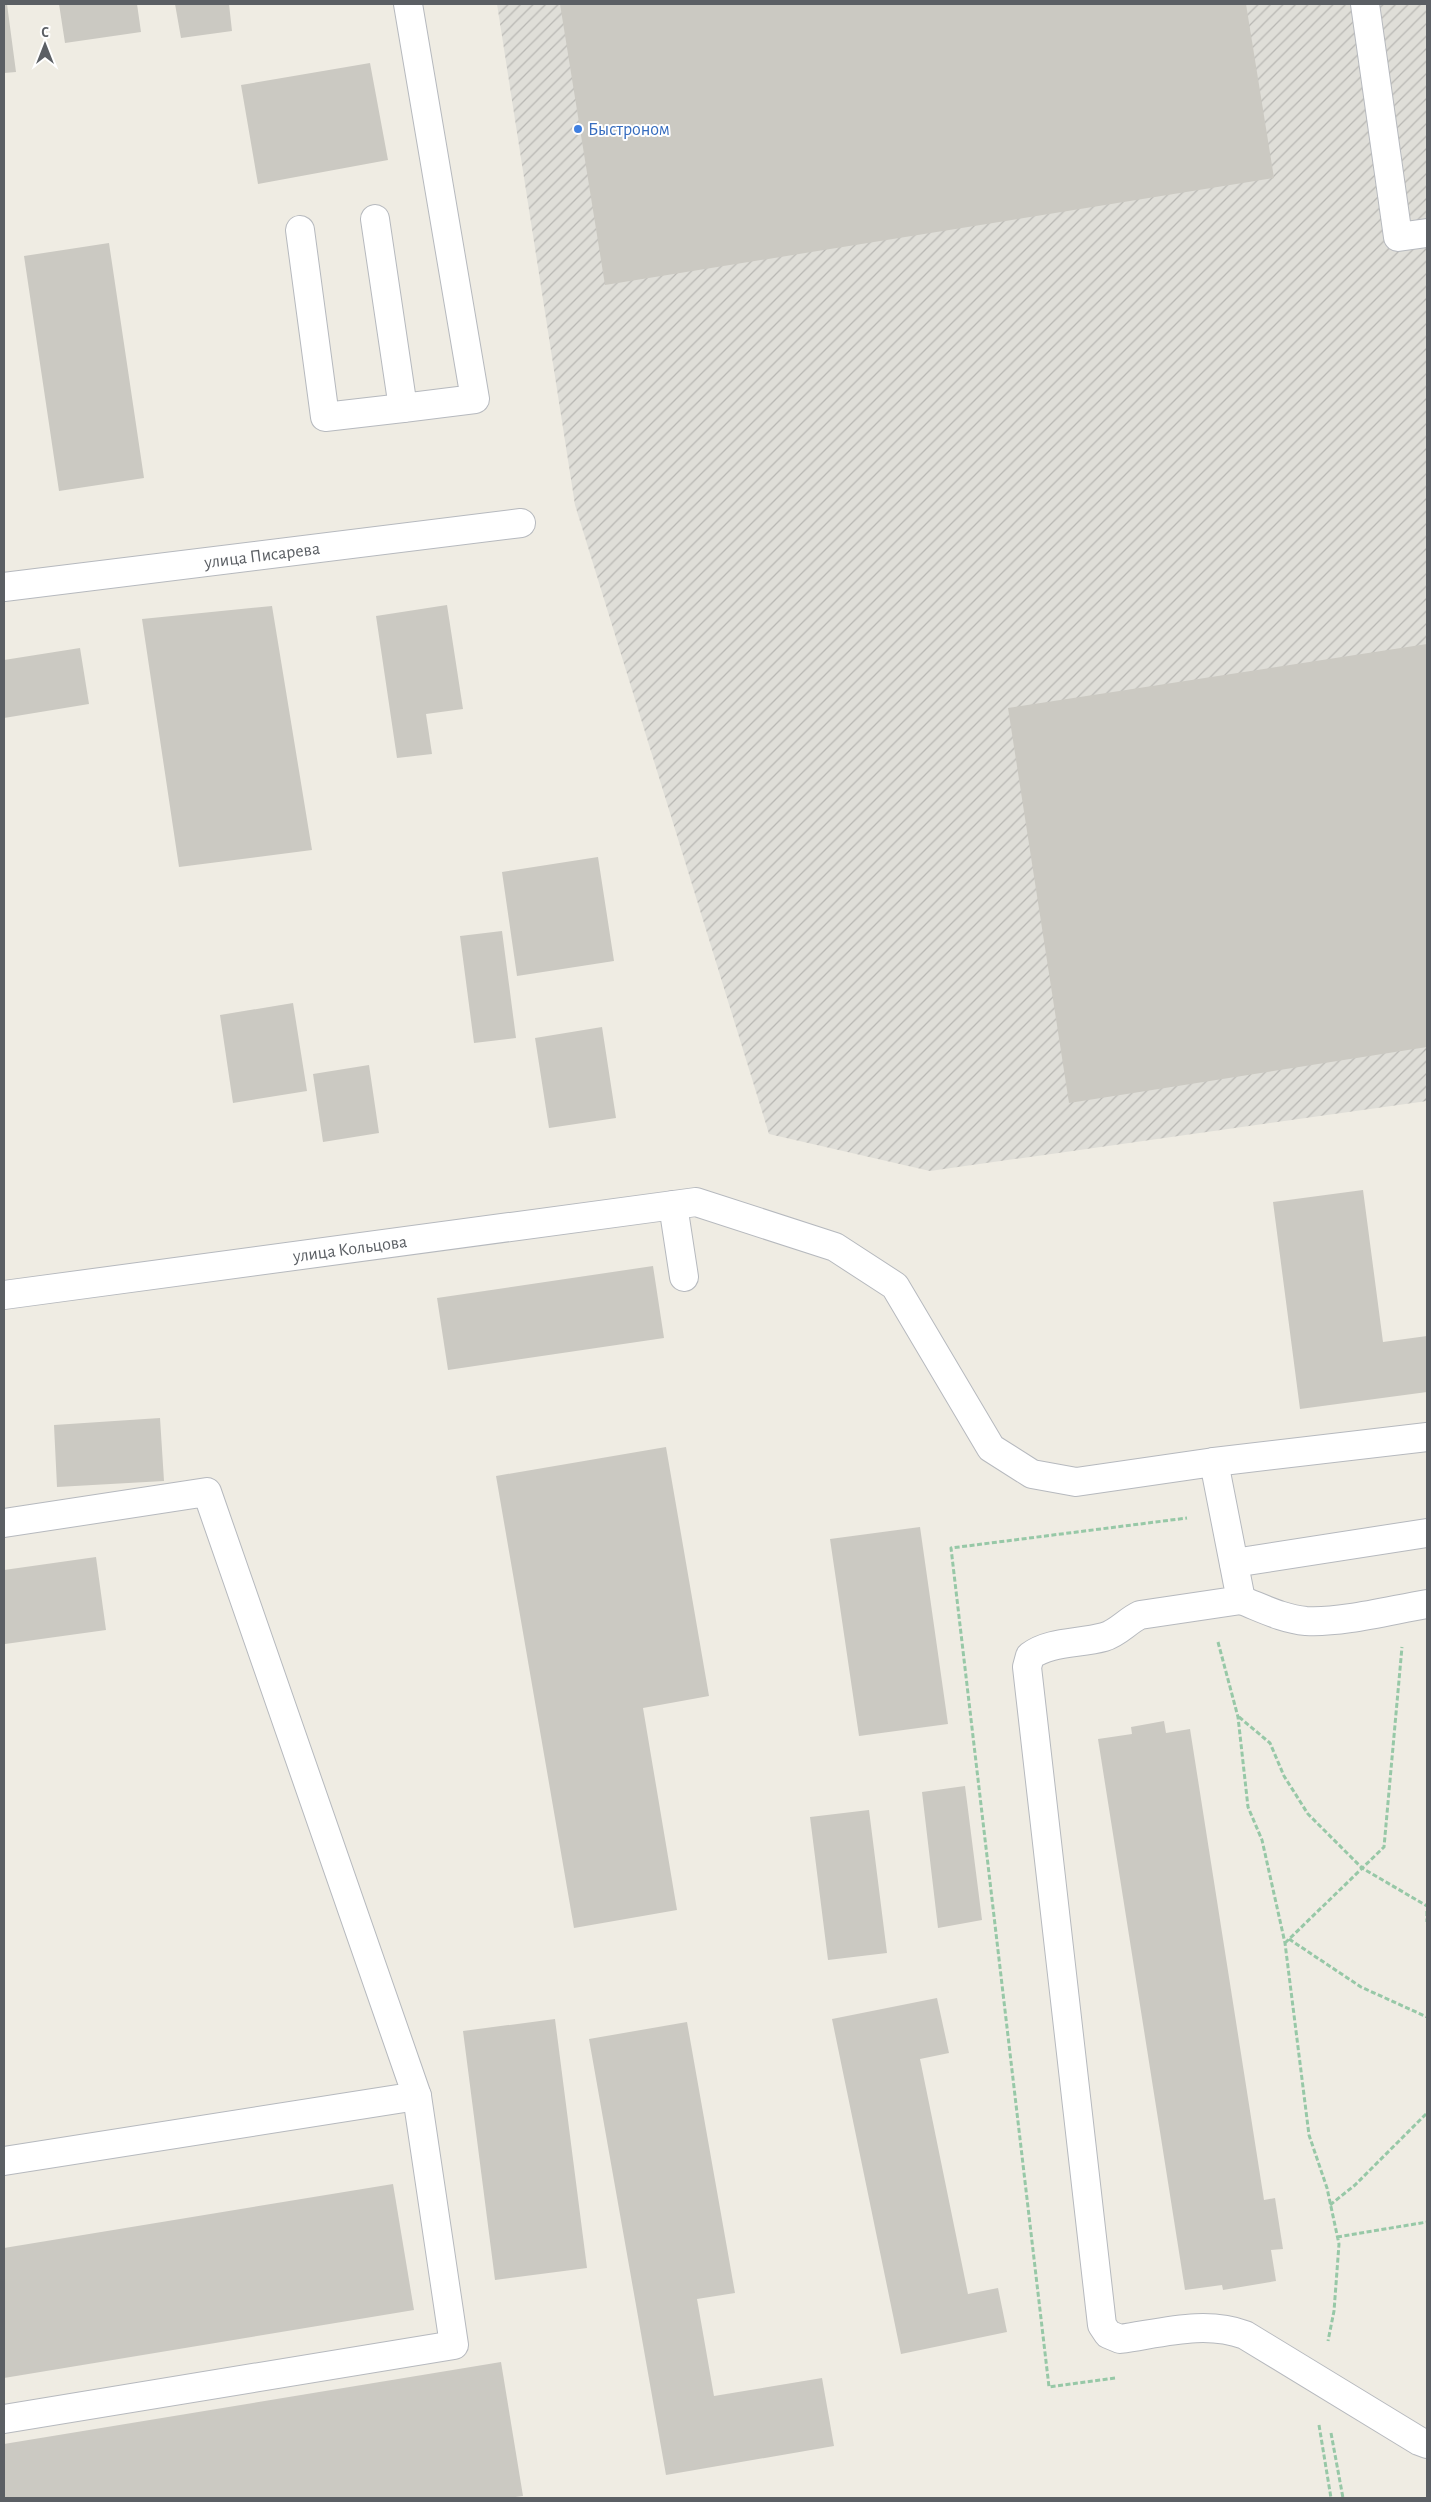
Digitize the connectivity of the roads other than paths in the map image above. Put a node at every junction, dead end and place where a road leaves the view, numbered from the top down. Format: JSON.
{"nodes":[{"id":1,"x":408,"y":4,"type":"edge"},
{"id":2,"x":1365,"y":4,"type":"edge"},
{"id":3,"x":375,"y":219,"type":"dead end"},
{"id":4,"x":300,"y":230,"type":"dead end"},
{"id":5,"x":1427,"y":233,"type":"edge"},
{"id":6,"x":403,"y":408,"type":"junction"},
{"id":7,"x":521,"y":523,"type":"dead end"},
{"id":8,"x":4,"y":587,"type":"edge"},
{"id":9,"x":684,"y":1203,"type":"junction"},
{"id":10,"x":684,"y":1276,"type":"dead end"},
{"id":11,"x":4,"y":1295,"type":"edge"},
{"id":12,"x":1427,"y":1437,"type":"edge"},
{"id":13,"x":1214,"y":1462,"type":"junction"},
{"id":14,"x":4,"y":1523,"type":"edge"},
{"id":15,"x":1427,"y":1532,"type":"edge"},
{"id":16,"x":1234,"y":1563,"type":"junction"},
{"id":17,"x":1241,"y":1600,"type":"junction"},
{"id":18,"x":1416,"y":1606,"type":"edge"},
{"id":19,"x":417,"y":2096,"type":"junction"},
{"id":20,"x":4,"y":2161,"type":"edge"},
{"id":21,"x":4,"y":2419,"type":"edge"},
{"id":22,"x":1427,"y":2444,"type":"edge"}],
"edges":[{"from":1,"to":6,"type":"street"},
{"from":2,"to":5,"type":"street"},
{"from":3,"to":6,"type":"street"},
{"from":4,"to":6,"type":"street"},
{"from":7,"to":8,"type":"street","name":"улица Писарева"},
{"from":9,"to":10,"type":"street"},
{"from":9,"to":11,"type":"street","name":"улица Кольцова"},
{"from":9,"to":13,"type":"street"},
{"from":12,"to":13,"type":"street"},
{"from":13,"to":16,"type":"street"},
{"from":14,"to":19,"type":"street"},
{"from":15,"to":16,"type":"street"},
{"from":16,"to":17,"type":"street"},
{"from":17,"to":18,"type":"street"},
{"from":17,"to":22,"type":"street"},
{"from":19,"to":20,"type":"street"},
{"from":19,"to":21,"type":"street"}]}
